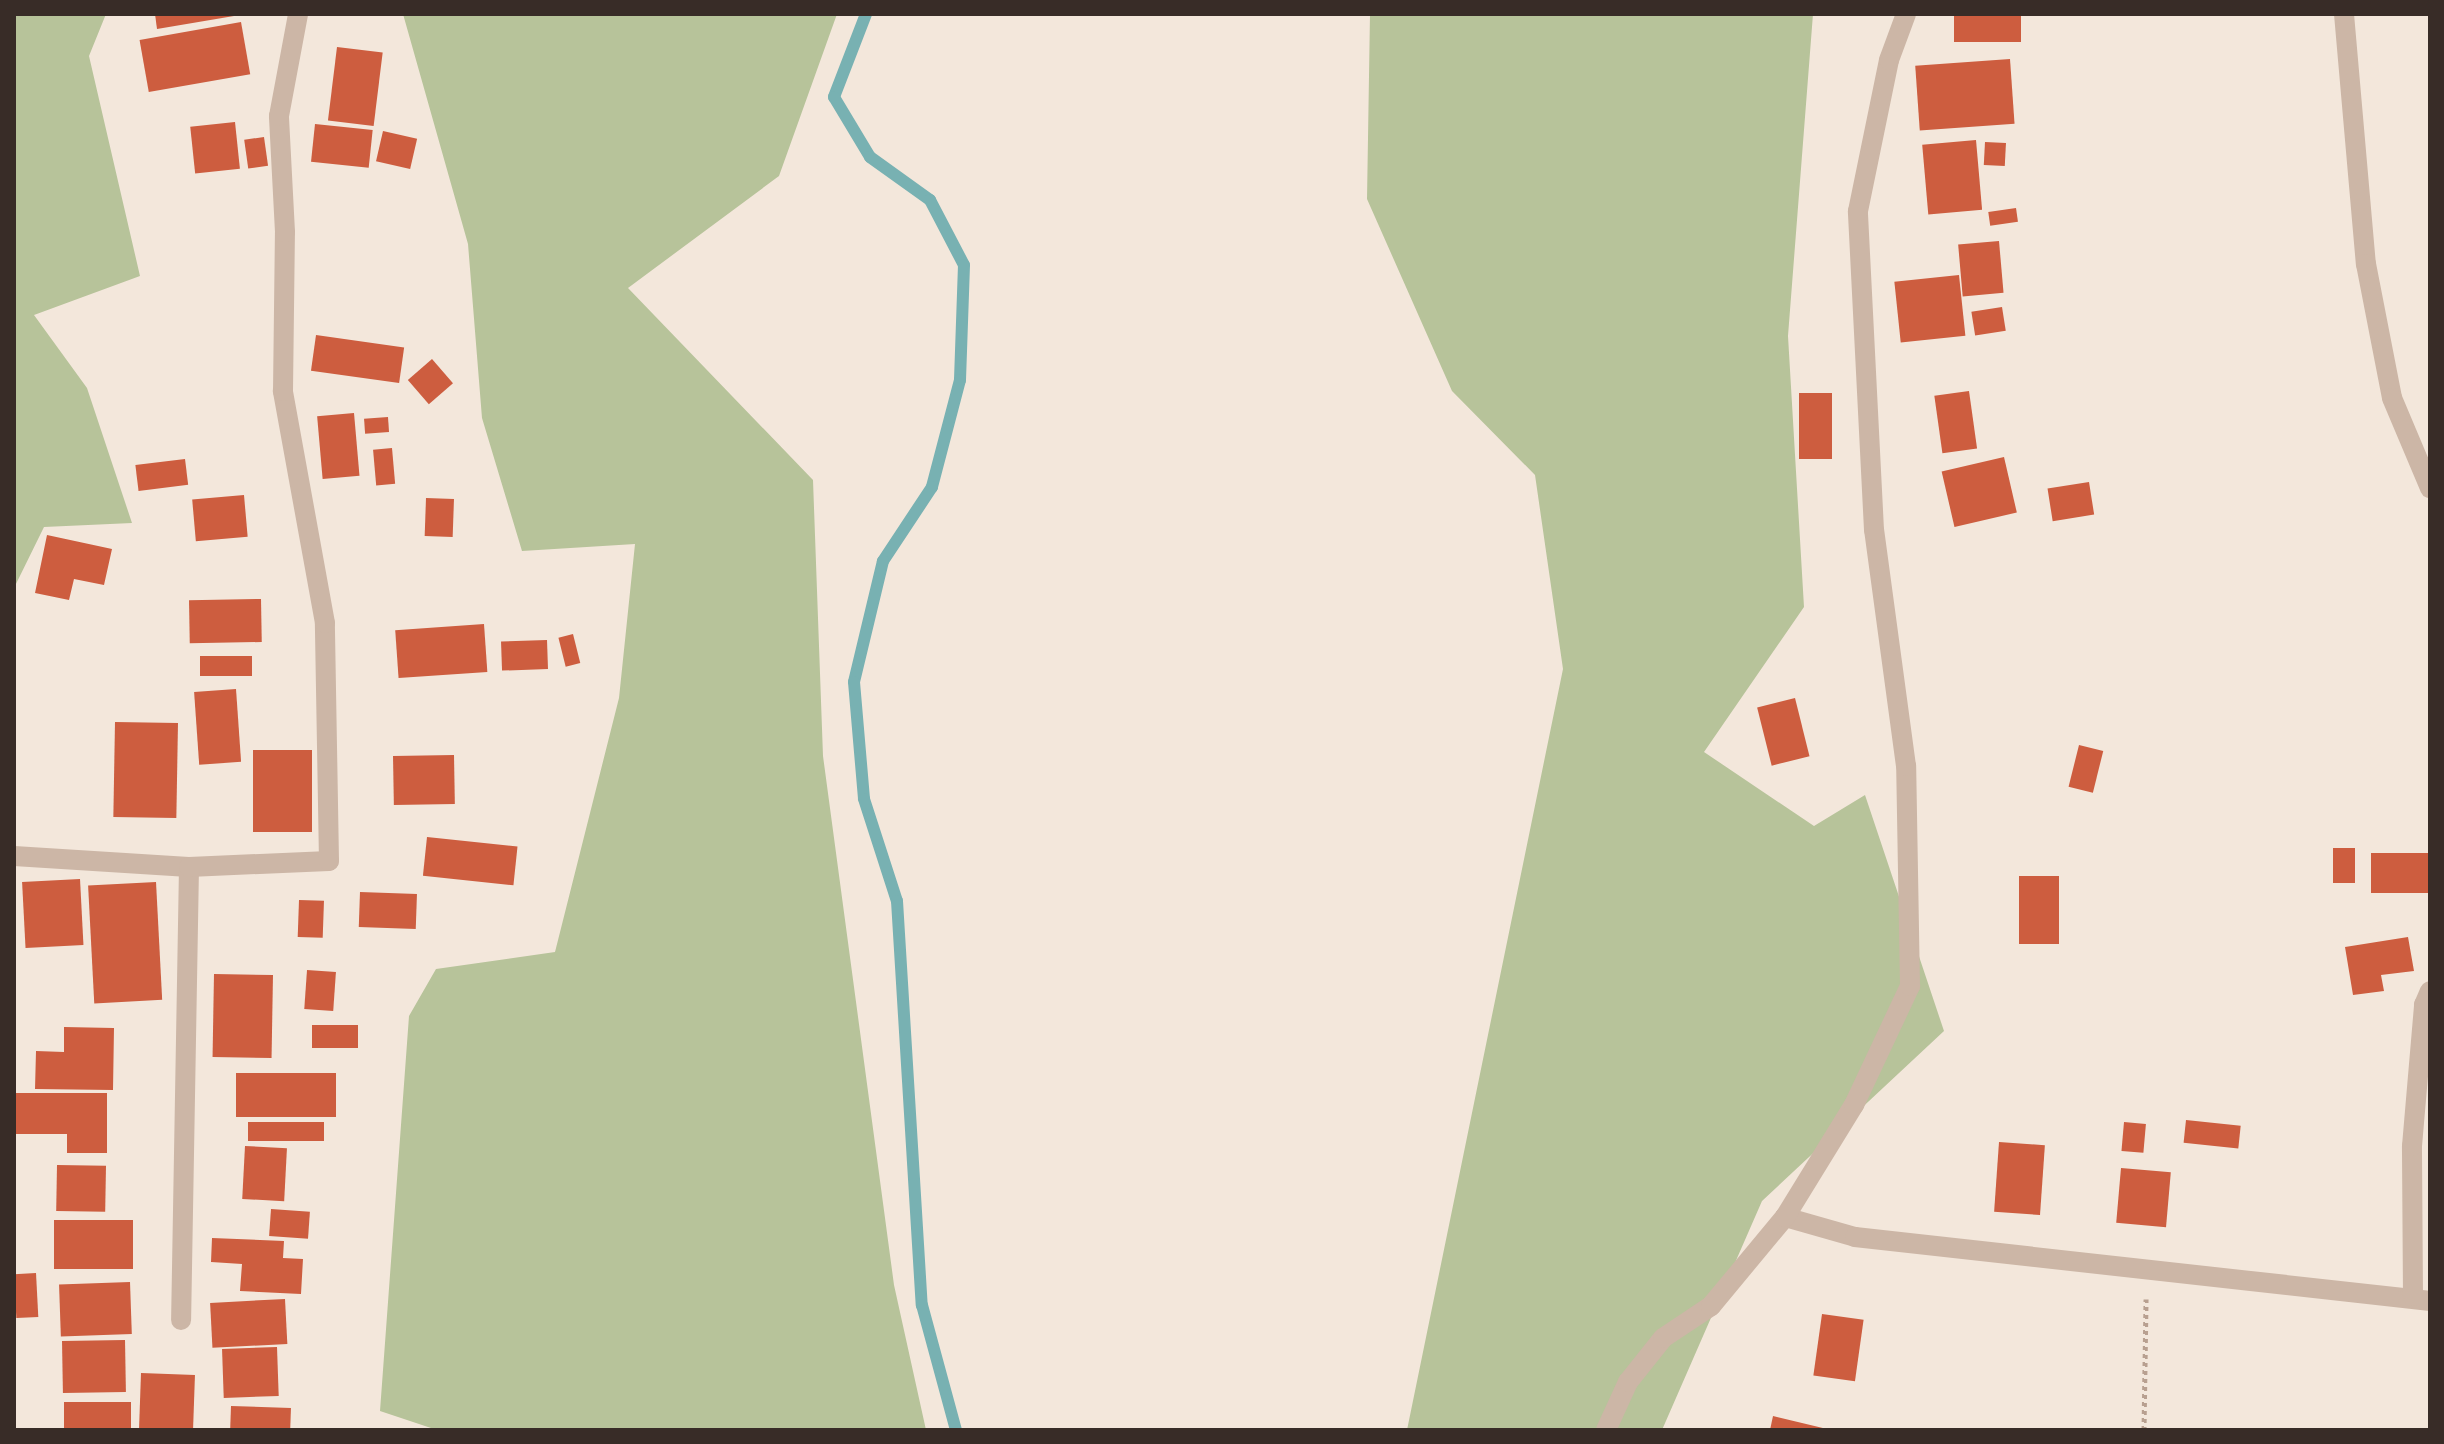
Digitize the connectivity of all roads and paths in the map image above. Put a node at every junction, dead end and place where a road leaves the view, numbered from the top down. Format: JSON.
{"nodes":[{"id":1,"x":298,"y":14,"type":"edge"},
{"id":2,"x":1906,"y":14,"type":"edge"},
{"id":3,"x":2344,"y":14,"type":"edge"},
{"id":4,"x":2430,"y":488,"type":"edge"},
{"id":5,"x":14,"y":856,"type":"edge"},
{"id":6,"x":189,"y":867,"type":"junction"},
{"id":7,"x":2430,"y":991,"type":"edge"},
{"id":8,"x":1785,"y":1217,"type":"junction"},
{"id":9,"x":2147,"y":1272,"type":"junction"},
{"id":10,"x":2422,"y":1299,"type":"edge"},
{"id":11,"x":181,"y":1320,"type":"dead end"},
{"id":12,"x":1606,"y":1430,"type":"edge"},
{"id":13,"x":2144,"y":1430,"type":"edge"}],
"edges":[{"from":1,"to":6,"type":"street"},
{"from":2,"to":8,"type":"street"},
{"from":3,"to":4,"type":"street"},
{"from":5,"to":6,"type":"street"},
{"from":6,"to":11,"type":"street"},
{"from":7,"to":10,"type":"street"},
{"from":8,"to":9,"type":"street"},
{"from":8,"to":12,"type":"street"},
{"from":9,"to":10,"type":"street"},
{"from":9,"to":13,"type":"path"}]}
